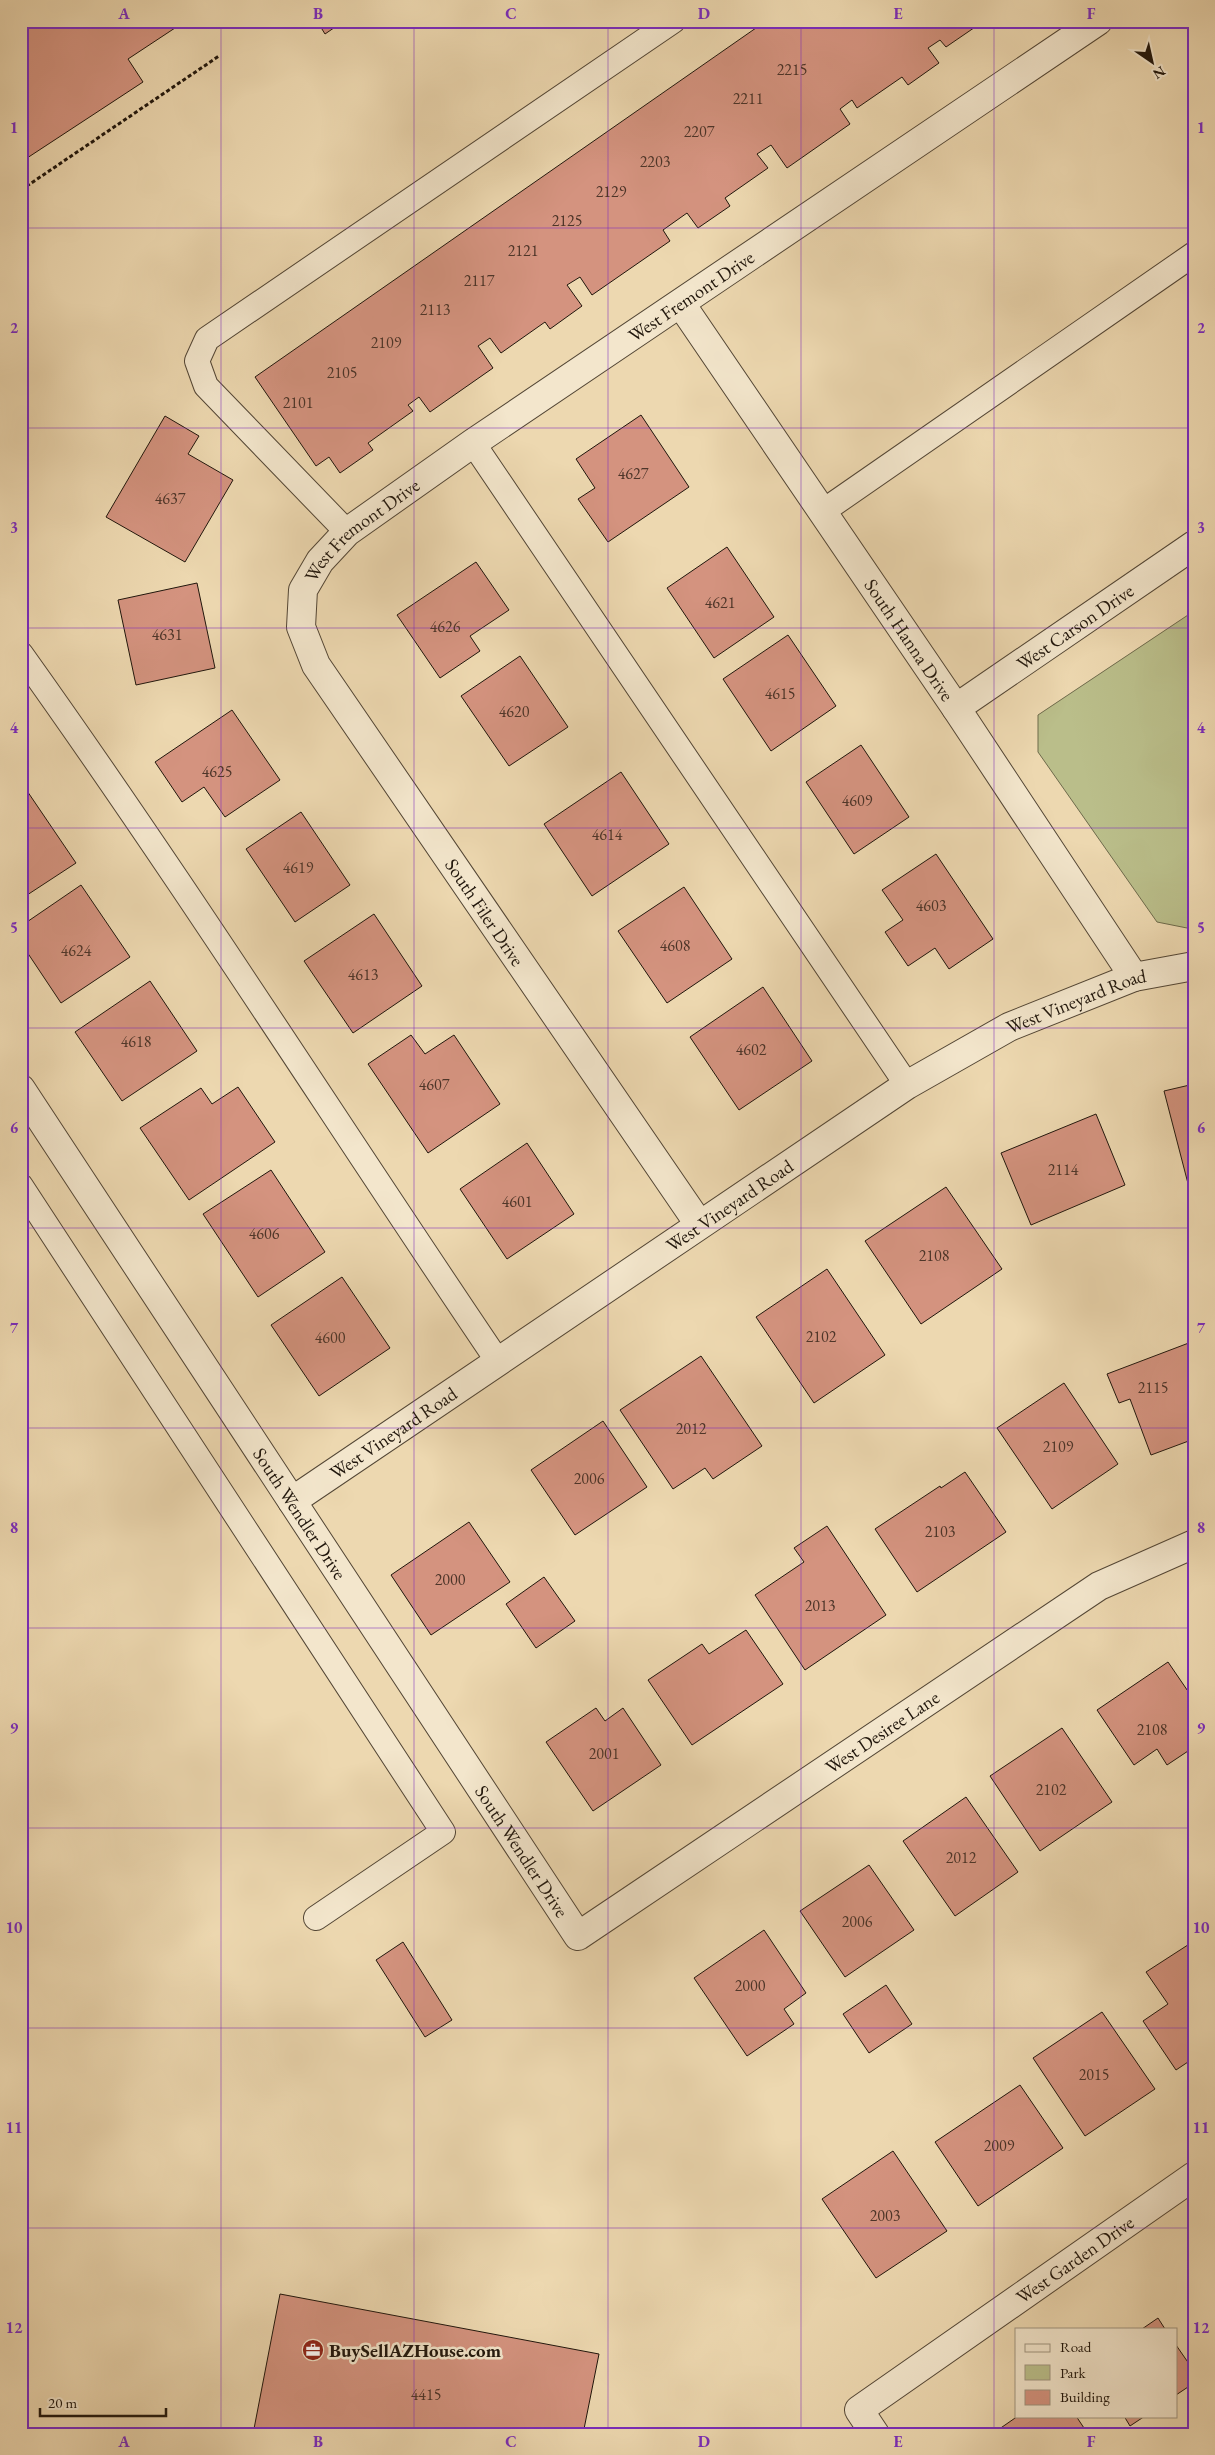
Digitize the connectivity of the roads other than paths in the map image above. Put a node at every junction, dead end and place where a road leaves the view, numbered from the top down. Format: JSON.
{"nodes":[{"id":1,"x":672,"y":21,"type":"edge"},
{"id":2,"x":1098,"y":21,"type":"edge"},
{"id":3,"x":1194,"y":254,"type":"edge"},
{"id":4,"x":681,"y":304,"type":"junction"},
{"id":5,"x":474,"y":443,"type":"junction"},
{"id":6,"x":822,"y":512,"type":"junction"},
{"id":7,"x":347,"y":532,"type":"junction"},
{"id":8,"x":1194,"y":545,"type":"edge"},
{"id":9,"x":303,"y":590,"type":"joint"},
{"id":10,"x":21,"y":654,"type":"edge"},
{"id":11,"x":956,"y":708,"type":"junction"},
{"id":12,"x":1194,"y":966,"type":"edge"},
{"id":13,"x":1134,"y":977,"type":"junction"},
{"id":14,"x":907,"y":1085,"type":"junction"},
{"id":15,"x":21,"y":1089,"type":"edge"},
{"id":16,"x":21,"y":1186,"type":"edge"},
{"id":17,"x":699,"y":1224,"type":"junction"},
{"id":18,"x":497,"y":1360,"type":"junction"},
{"id":19,"x":292,"y":1501,"type":"junction"},
{"id":20,"x":1194,"y":1544,"type":"edge"},
{"id":21,"x":316,"y":1918,"type":"dead end"},
{"id":22,"x":578,"y":1936,"type":"joint"},
{"id":23,"x":1194,"y":2176,"type":"edge"},
{"id":24,"x":875,"y":2434,"type":"edge"}],
"edges":[{"from":1,"to":7,"type":"lane"},
{"from":2,"to":4,"type":"street","name":"West Fremont Drive"},
{"from":3,"to":6,"type":"lane"},
{"from":4,"to":5,"type":"street","name":"West Fremont Drive"},
{"from":4,"to":6,"type":"street","name":"South Hanna Drive"},
{"from":5,"to":7,"type":"street","name":"West Fremont Drive"},
{"from":5,"to":14,"type":"lane"},
{"from":6,"to":11,"type":"street","name":"South Hanna Drive"},
{"from":7,"to":9,"type":"street","name":"West Fremont Drive"},
{"from":8,"to":11,"type":"street","name":"West Carson Drive"},
{"from":9,"to":17,"type":"street","name":"South Filer Drive"},
{"from":10,"to":18,"type":"lane"},
{"from":11,"to":13,"type":"street","name":"South Hanna Drive"},
{"from":12,"to":13,"type":"street","name":"West Vineyard Road"},
{"from":13,"to":14,"type":"street","name":"West Vineyard Road"},
{"from":14,"to":17,"type":"street","name":"West Vineyard Road"},
{"from":15,"to":19,"type":"street","name":"South Wendler Drive"},
{"from":16,"to":21,"type":"lane"},
{"from":17,"to":18,"type":"street","name":"West Vineyard Road"},
{"from":18,"to":19,"type":"street","name":"West Vineyard Road"},
{"from":19,"to":22,"type":"street","name":"South Wendler Drive"},
{"from":20,"to":22,"type":"street","name":"West Desiree Lane"},
{"from":23,"to":24,"type":"street","name":"West Garden Drive"}]}
